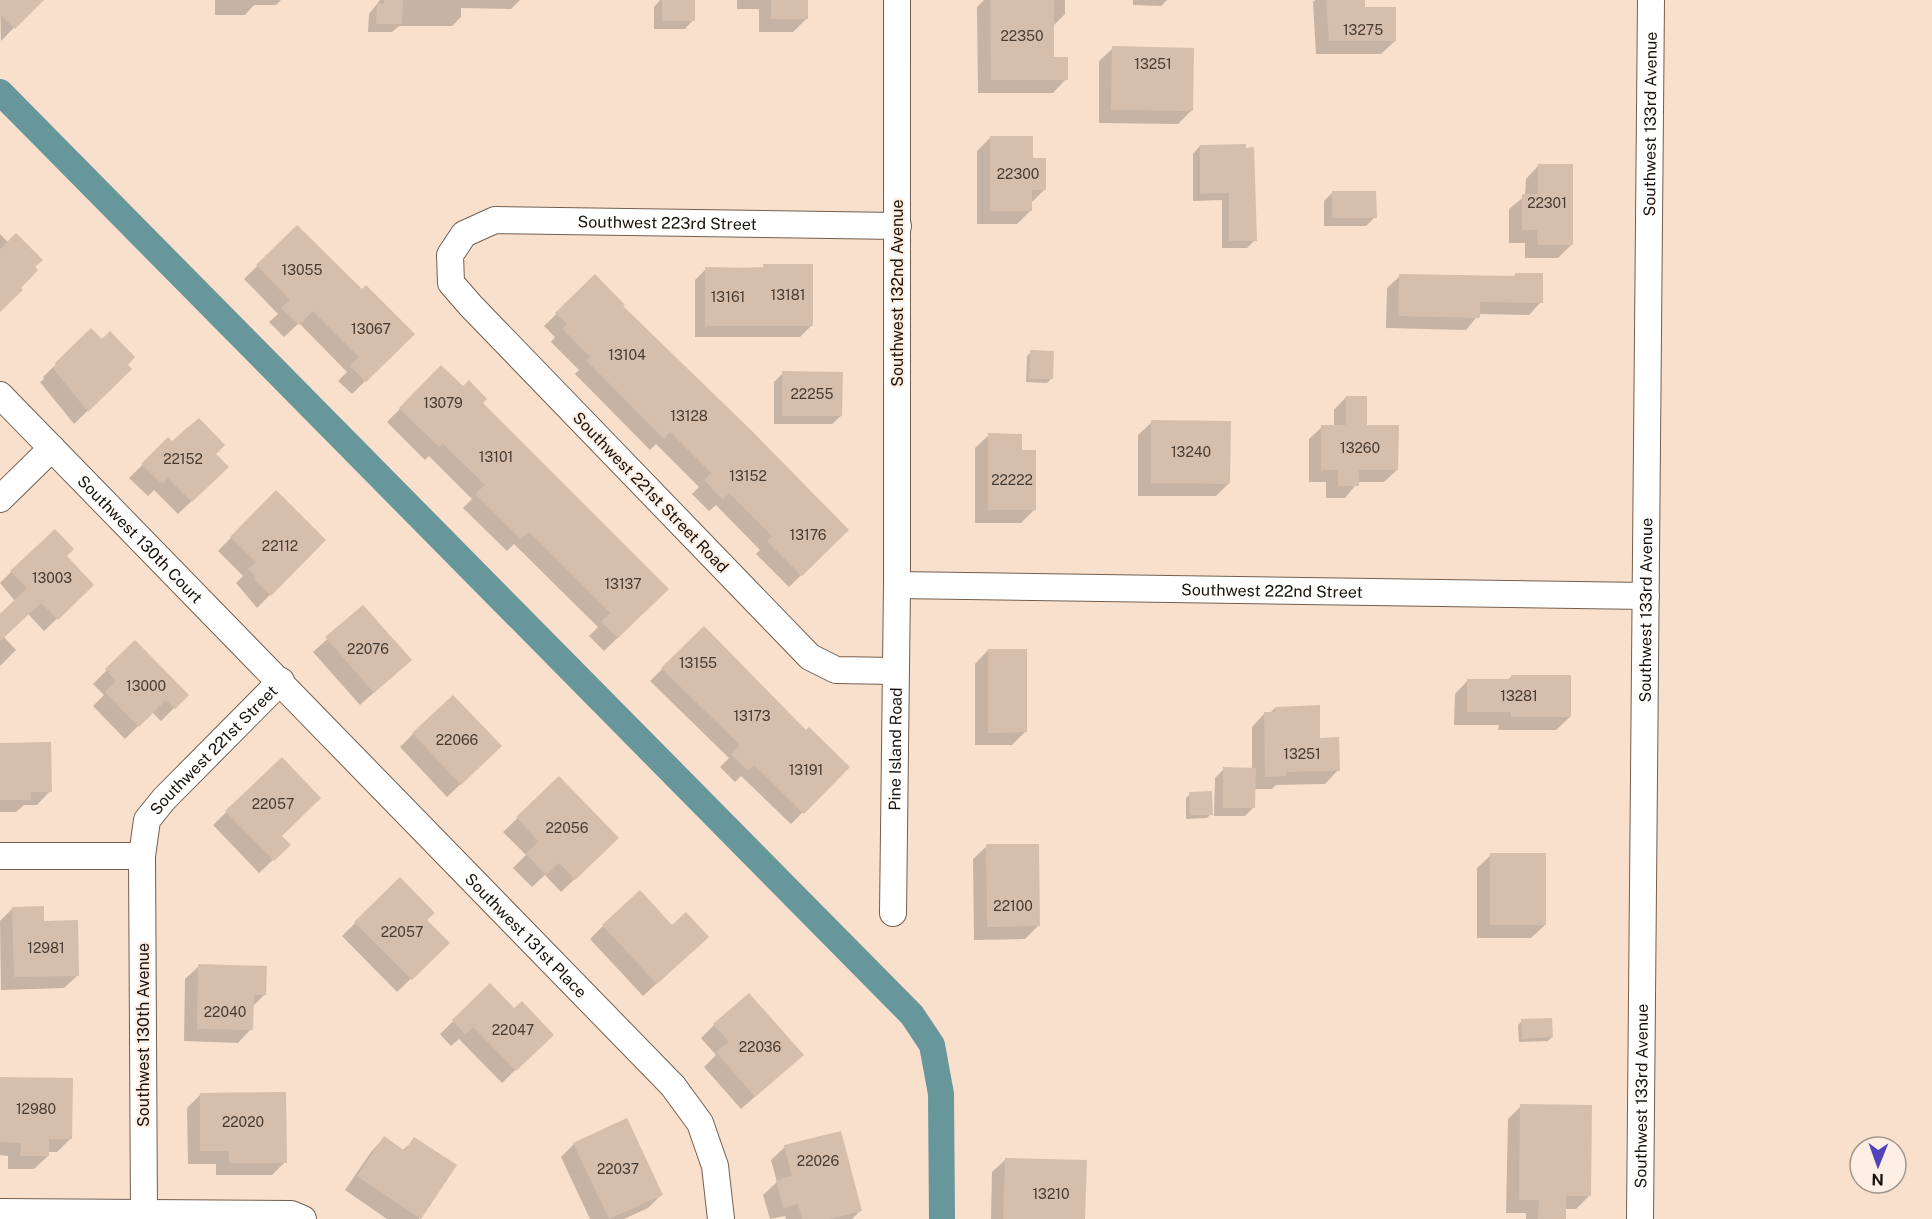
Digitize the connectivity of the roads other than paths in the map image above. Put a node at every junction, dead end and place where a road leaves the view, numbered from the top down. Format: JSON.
{"nodes":[{"id":1,"x":897,"y":0,"type":"edge"},
{"id":2,"x":1651,"y":0,"type":"edge"},
{"id":3,"x":898,"y":226,"type":"junction"},
{"id":4,"x":450,"y":255,"type":"joint"},
{"id":5,"x":0,"y":395,"type":"edge"},
{"id":6,"x":52,"y":448,"type":"junction"},
{"id":7,"x":0,"y":499,"type":"edge"},
{"id":8,"x":897,"y":585,"type":"junction"},
{"id":9,"x":1646,"y":596,"type":"junction"},
{"id":10,"x":895,"y":671,"type":"junction"},
{"id":11,"x":281,"y":681,"type":"junction"},
{"id":12,"x":0,"y":856,"type":"edge"},
{"id":13,"x":142,"y":856,"type":"junction"},
{"id":14,"x":893,"y":914,"type":"dead end"},
{"id":15,"x":0,"y":1212,"type":"edge"},
{"id":16,"x":144,"y":1214,"type":"junction"},
{"id":17,"x":297,"y":1217,"type":"edge"},
{"id":18,"x":721,"y":1219,"type":"edge"},
{"id":19,"x":1640,"y":1219,"type":"edge"}],
"edges":[{"from":1,"to":3,"type":"street","name":"Southwest 132nd Avenue"},
{"from":2,"to":9,"type":"street","name":"Southwest 133rd Avenue"},
{"from":3,"to":4,"type":"street","name":"Southwest 223rd Street"},
{"from":3,"to":8,"type":"street","name":"Southwest 132nd Avenue"},
{"from":4,"to":10,"type":"street","name":"Southwest 221st Street Road"},
{"from":5,"to":6,"type":"street","name":"Southwest 130th Court"},
{"from":6,"to":7,"type":"street"},
{"from":6,"to":11,"type":"street","name":"Southwest 130th Court"},
{"from":8,"to":9,"type":"street","name":"Southwest 222nd Street"},
{"from":8,"to":10,"type":"street","name":"Pine Island Road"},
{"from":9,"to":19,"type":"street","name":"Southwest 133rd Avenue"},
{"from":10,"to":14,"type":"street","name":"Pine Island Road"},
{"from":11,"to":13,"type":"street","name":"Southwest 221st Street"},
{"from":11,"to":18,"type":"street","name":"Southwest 131st Place"},
{"from":12,"to":13,"type":"street"},
{"from":13,"to":16,"type":"street","name":"Southwest 130th Avenue"},
{"from":15,"to":16,"type":"street"},
{"from":16,"to":17,"type":"street"}]}
